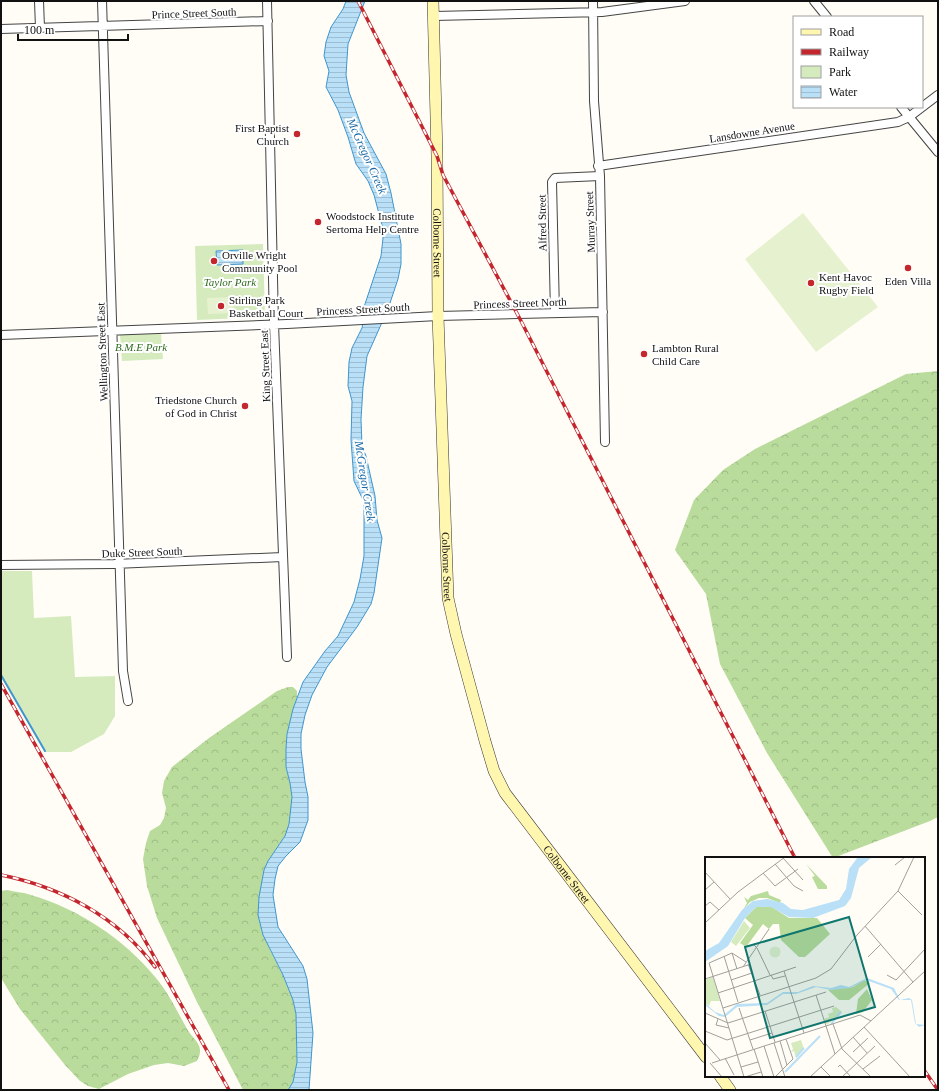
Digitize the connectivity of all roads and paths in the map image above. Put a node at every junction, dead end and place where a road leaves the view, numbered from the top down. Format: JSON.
{"nodes":[{"id":1,"x":39,"y":1,"type":"edge"},
{"id":2,"x":102,"y":1,"type":"edge"},
{"id":3,"x":267,"y":1,"type":"edge"},
{"id":4,"x":433,"y":1,"type":"edge"},
{"id":5,"x":593,"y":1,"type":"edge"},
{"id":6,"x":685,"y":1,"type":"edge"},
{"id":7,"x":814,"y":1,"type":"edge"},
{"id":8,"x":673,"y":2,"type":"edge"},
{"id":9,"x":593,"y":12,"type":"junction"},
{"id":10,"x":434,"y":16,"type":"junction"},
{"id":11,"x":826,"y":16,"type":"edge"},
{"id":12,"x":268,"y":22,"type":"junction"},
{"id":13,"x":102,"y":26,"type":"junction"},
{"id":14,"x":40,"y":28,"type":"junction"},
{"id":15,"x":1,"y":29,"type":"edge"},
{"id":16,"x":938,"y":95,"type":"edge"},
{"id":17,"x":923,"y":107,"type":"edge"},
{"id":18,"x":902,"y":108,"type":"edge"},
{"id":19,"x":922,"y":108,"type":"edge"},
{"id":20,"x":909,"y":118,"type":"junction"},
{"id":21,"x":938,"y":152,"type":"edge"},
{"id":22,"x":598,"y":166,"type":"junction"},
{"id":23,"x":600,"y":176,"type":"junction"},
{"id":24,"x":603,"y":312,"type":"junction"},
{"id":25,"x":555,"y":313,"type":"junction"},
{"id":26,"x":438,"y":316,"type":"junction"},
{"id":27,"x":274,"y":324,"type":"junction"},
{"id":28,"x":113,"y":330,"type":"junction"},
{"id":29,"x":1,"y":335,"type":"edge"},
{"id":30,"x":605,"y":442,"type":"dead end"},
{"id":31,"x":283,"y":558,"type":"junction"},
{"id":32,"x":120,"y":564,"type":"junction"},
{"id":33,"x":1,"y":565,"type":"edge"},
{"id":34,"x":287,"y":657,"type":"dead end"},
{"id":35,"x":128,"y":701,"type":"dead end"},
{"id":36,"x":705,"y":1056,"type":"edge"},
{"id":37,"x":721,"y":1077,"type":"edge"},
{"id":38,"x":730,"y":1090,"type":"edge"}],
"edges":[{"from":1,"to":14,"type":"street"},
{"from":2,"to":13,"type":"street","name":"Wellington Street East"},
{"from":3,"to":12,"type":"street","name":"King Street East"},
{"from":4,"to":10,"type":"street","name":"Colborne Street"},
{"from":5,"to":9,"type":"street","name":"Murray Street"},
{"from":6,"to":8,"type":"street"},
{"from":7,"to":11,"type":"street"},
{"from":8,"to":9,"type":"street"},
{"from":9,"to":10,"type":"street"},
{"from":9,"to":22,"type":"street","name":"Murray Street"},
{"from":10,"to":26,"type":"street","name":"Colborne Street"},
{"from":12,"to":13,"type":"street","name":"Prince Street South"},
{"from":12,"to":27,"type":"street","name":"King Street East"},
{"from":13,"to":14,"type":"street","name":"Prince Street South"},
{"from":13,"to":28,"type":"street","name":"Wellington Street East"},
{"from":14,"to":15,"type":"street","name":"Prince Street South"},
{"from":16,"to":17,"type":"street"},
{"from":18,"to":20,"type":"street"},
{"from":19,"to":20,"type":"street"},
{"from":20,"to":21,"type":"street"},
{"from":20,"to":22,"type":"street","name":"Lansdowne Avenue"},
{"from":22,"to":23,"type":"street","name":"Murray Street"},
{"from":23,"to":24,"type":"street","name":"Murray Street"},
{"from":23,"to":25,"type":"street","name":"Alfred Street"},
{"from":24,"to":25,"type":"street","name":"Princess Street North"},
{"from":24,"to":30,"type":"street","name":"Murray Street"},
{"from":25,"to":26,"type":"street","name":"Princess Street North"},
{"from":26,"to":27,"type":"street","name":"Princess Street South"},
{"from":26,"to":36,"type":"street","name":"Colborne Street"},
{"from":27,"to":28,"type":"street","name":"Princess Street South"},
{"from":27,"to":31,"type":"street","name":"King Street East"},
{"from":28,"to":29,"type":"street","name":"Princess Street South"},
{"from":28,"to":32,"type":"street","name":"Wellington Street East"},
{"from":31,"to":32,"type":"street","name":"Duke Street South"},
{"from":31,"to":34,"type":"street","name":"King Street East"},
{"from":32,"to":33,"type":"street","name":"Duke Street South"},
{"from":32,"to":35,"type":"street","name":"Wellington Street East"},
{"from":37,"to":38,"type":"street"}]}
